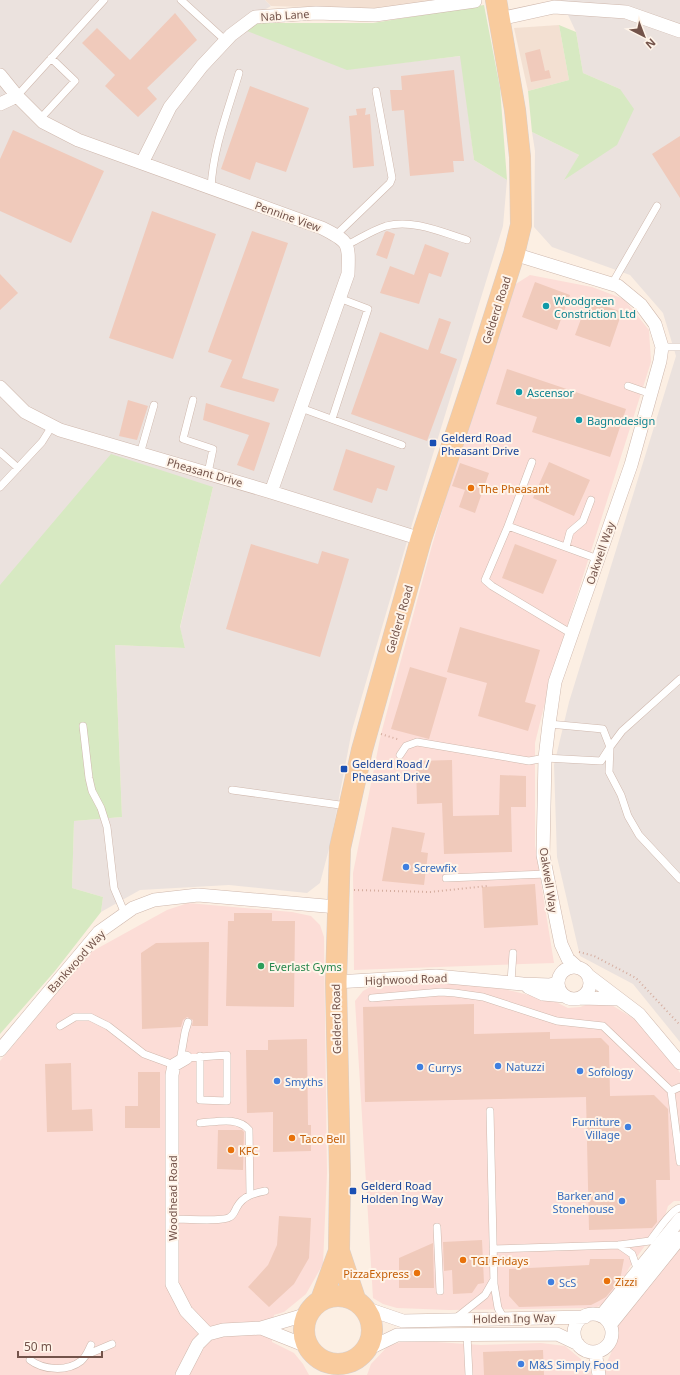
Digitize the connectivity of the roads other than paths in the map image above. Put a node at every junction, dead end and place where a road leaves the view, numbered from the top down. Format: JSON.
{"nodes":[{"id":1,"x":104,"y":0,"type":"edge"},
{"id":2,"x":181,"y":0,"type":"edge"},
{"id":3,"x":474,"y":1,"type":"dead end"},
{"id":4,"x":453,"y":3,"type":"edge"},
{"id":5,"x":553,"y":4,"type":"edge"},
{"id":6,"x":498,"y":9,"type":"edge"},
{"id":7,"x":680,"y":31,"type":"edge"},
{"id":8,"x":226,"y":41,"type":"junction"},
{"id":9,"x":51,"y":58,"type":"junction"},
{"id":10,"x":239,"y":73,"type":"dead end"},
{"id":11,"x":0,"y":75,"type":"edge"},
{"id":12,"x":376,"y":91,"type":"dead end"},
{"id":13,"x":17,"y":96,"type":"junction"},
{"id":14,"x":0,"y":104,"type":"edge"},
{"id":15,"x":40,"y":120,"type":"junction"},
{"id":16,"x":142,"y":163,"type":"junction"},
{"id":17,"x":210,"y":188,"type":"junction"},
{"id":18,"x":658,"y":206,"type":"dead end"},
{"id":19,"x":336,"y":235,"type":"junction"},
{"id":20,"x":466,"y":240,"type":"dead end"},
{"id":21,"x":347,"y":245,"type":"junction"},
{"id":22,"x":514,"y":254,"type":"junction"},
{"id":23,"x":612,"y":284,"type":"junction"},
{"id":24,"x":339,"y":298,"type":"junction"},
{"id":25,"x":662,"y":346,"type":"junction"},
{"id":26,"x":680,"y":347,"type":"edge"},
{"id":27,"x":628,"y":386,"type":"dead end"},
{"id":28,"x":0,"y":387,"type":"edge"},
{"id":29,"x":651,"y":394,"type":"junction"},
{"id":30,"x":193,"y":400,"type":"dead end"},
{"id":31,"x":154,"y":405,"type":"dead end"},
{"id":32,"x":301,"y":408,"type":"junction"},
{"id":33,"x":332,"y":419,"type":"junction"},
{"id":34,"x":52,"y":426,"type":"junction"},
{"id":35,"x":402,"y":445,"type":"dead end"},
{"id":36,"x":0,"y":452,"type":"edge"},
{"id":37,"x":140,"y":454,"type":"junction"},
{"id":38,"x":532,"y":462,"type":"dead end"},
{"id":39,"x":18,"y":468,"type":"junction"},
{"id":40,"x":208,"y":473,"type":"junction"},
{"id":41,"x":0,"y":488,"type":"edge"},
{"id":42,"x":271,"y":492,"type":"junction"},
{"id":43,"x":591,"y":500,"type":"dead end"},
{"id":44,"x":508,"y":526,"type":"junction"},
{"id":45,"x":421,"y":539,"type":"junction"},
{"id":46,"x":566,"y":547,"type":"junction"},
{"id":47,"x":598,"y":558,"type":"junction"},
{"id":48,"x":572,"y":634,"type":"junction"},
{"id":49,"x":680,"y":679,"type":"edge"},
{"id":50,"x":549,"y":724,"type":"junction"},
{"id":51,"x":83,"y":726,"type":"dead end"},
{"id":52,"x":610,"y":747,"type":"junction"},
{"id":53,"x":400,"y":755,"type":"dead end"},
{"id":54,"x":545,"y":758,"type":"junction"},
{"id":55,"x":232,"y":790,"type":"dead end"},
{"id":56,"x":349,"y":807,"type":"junction"},
{"id":57,"x":547,"y":874,"type":"junction"},
{"id":58,"x":446,"y":878,"type":"dead end"},
{"id":59,"x":680,"y":879,"type":"edge"},
{"id":60,"x":337,"y":899,"type":"junction"},
{"id":61,"x":124,"y":914,"type":"junction"},
{"id":62,"x":564,"y":950,"type":"junction"},
{"id":63,"x":513,"y":953,"type":"dead end"},
{"id":64,"x":577,"y":967,"type":"junction"},
{"id":65,"x":589,"y":976,"type":"junction"},
{"id":66,"x":559,"y":979,"type":"junction"},
{"id":67,"x":336,"y":982,"type":"junction"},
{"id":68,"x":517,"y":983,"type":"junction"},
{"id":69,"x":565,"y":996,"type":"junction"},
{"id":70,"x":372,"y":998,"type":"dead end"},
{"id":71,"x":580,"y":998,"type":"junction"},
{"id":72,"x":619,"y":999,"type":"junction"},
{"id":73,"x":188,"y":1022,"type":"dead end"},
{"id":74,"x":60,"y":1026,"type":"dead end"},
{"id":75,"x":0,"y":1050,"type":"edge"},
{"id":76,"x":200,"y":1056,"type":"junction"},
{"id":77,"x":180,"y":1061,"type":"junction"},
{"id":78,"x":680,"y":1063,"type":"edge"},
{"id":79,"x":680,"y":1088,"type":"edge"},
{"id":80,"x":671,"y":1091,"type":"junction"},
{"id":81,"x":490,"y":1111,"type":"dead end"},
{"id":82,"x":200,"y":1123,"type":"dead end"},
{"id":83,"x":680,"y":1162,"type":"edge"},
{"id":84,"x":266,"y":1191,"type":"dead end"},
{"id":85,"x":250,"y":1194,"type":"junction"},
{"id":86,"x":680,"y":1208,"type":"edge"},
{"id":87,"x":172,"y":1219,"type":"junction"},
{"id":88,"x":680,"y":1219,"type":"edge"},
{"id":89,"x":437,"y":1227,"type":"dead end"},
{"id":90,"x":680,"y":1230,"type":"edge"},
{"id":91,"x":680,"y":1238,"type":"edge"},
{"id":92,"x":662,"y":1241,"type":"junction"},
{"id":93,"x":619,"y":1245,"type":"junction"},
{"id":94,"x":493,"y":1250,"type":"junction"},
{"id":95,"x":339,"y":1251,"type":"junction"},
{"id":96,"x":638,"y":1271,"type":"junction"},
{"id":97,"x":494,"y":1282,"type":"junction"},
{"id":98,"x":440,"y":1291,"type":"dead end"},
{"id":99,"x":360,"y":1304,"type":"junction"},
{"id":100,"x":314,"y":1307,"type":"junction"},
{"id":101,"x":585,"y":1317,"type":"junction"},
{"id":102,"x":504,"y":1319,"type":"junction"},
{"id":103,"x":449,"y":1320,"type":"junction"},
{"id":104,"x":605,"y":1320,"type":"junction"},
{"id":105,"x":261,"y":1328,"type":"junction"},
{"id":106,"x":208,"y":1334,"type":"junction"},
{"id":107,"x":467,"y":1335,"type":"junction"},
{"id":108,"x":112,"y":1344,"type":"dead end"},
{"id":109,"x":578,"y":1344,"type":"junction"},
{"id":110,"x":91,"y":1345,"type":"dead end"},
{"id":111,"x":595,"y":1352,"type":"junction"},
{"id":112,"x":86,"y":1355,"type":"junction"},
{"id":113,"x":30,"y":1360,"type":"dead end"},
{"id":114,"x":318,"y":1360,"type":"edge"},
{"id":115,"x":360,"y":1360,"type":"edge"},
{"id":116,"x":57,"y":1371,"type":"edge"},
{"id":117,"x":182,"y":1375,"type":"edge"},
{"id":118,"x":469,"y":1375,"type":"edge"},
{"id":119,"x":599,"y":1375,"type":"edge"}],
"edges":[{"from":1,"to":9,"type":"lane"},
{"from":2,"to":8,"type":"lane"},
{"from":3,"to":4,"type":"street","name":"Nab Lane"},
{"from":4,"to":8,"type":"street","name":"Nab Lane"},
{"from":5,"to":6,"type":"street"},
{"from":5,"to":7,"type":"street"},
{"from":6,"to":22,"type":"main road","name":"Gelderd Road"},
{"from":8,"to":16,"type":"street","name":"Nab Lane"},
{"from":9,"to":13,"type":"lane"},
{"from":9,"to":15,"type":"lane"},
{"from":10,"to":17,"type":"lane"},
{"from":11,"to":13,"type":"street","name":"Pennine View"},
{"from":12,"to":19,"type":"lane"},
{"from":13,"to":14,"type":"street"},
{"from":13,"to":15,"type":"street","name":"Pennine View"},
{"from":15,"to":16,"type":"street","name":"Pennine View"},
{"from":16,"to":17,"type":"street","name":"Pennine View"},
{"from":17,"to":19,"type":"street","name":"Pennine View"},
{"from":18,"to":23,"type":"lane"},
{"from":19,"to":21,"type":"street","name":"Pennine View"},
{"from":20,"to":21,"type":"lane"},
{"from":21,"to":24,"type":"street"},
{"from":22,"to":23,"type":"street"},
{"from":22,"to":45,"type":"main road","name":"Gelderd Road"},
{"from":23,"to":25,"type":"street"},
{"from":24,"to":32,"type":"street"},
{"from":24,"to":33,"type":"lane"},
{"from":25,"to":26,"type":"lane"},
{"from":25,"to":29,"type":"street","name":"Oakwell Way"},
{"from":27,"to":29,"type":"lane"},
{"from":28,"to":34,"type":"street","name":"Pheasant Drive"},
{"from":29,"to":47,"type":"street","name":"Oakwell Way"},
{"from":30,"to":40,"type":"lane"},
{"from":31,"to":37,"type":"lane"},
{"from":32,"to":33,"type":"lane"},
{"from":32,"to":42,"type":"street"},
{"from":33,"to":35,"type":"lane"},
{"from":34,"to":37,"type":"street","name":"Pheasant Drive"},
{"from":34,"to":39,"type":"lane"},
{"from":36,"to":39,"type":"lane"},
{"from":37,"to":40,"type":"street","name":"Pheasant Drive"},
{"from":38,"to":44,"type":"lane"},
{"from":39,"to":41,"type":"lane"},
{"from":40,"to":42,"type":"street","name":"Pheasant Drive"},
{"from":42,"to":45,"type":"street","name":"Pheasant Drive"},
{"from":43,"to":46,"type":"lane"},
{"from":44,"to":46,"type":"lane"},
{"from":44,"to":48,"type":"lane"},
{"from":45,"to":56,"type":"main road","name":"Gelderd Road"},
{"from":46,"to":47,"type":"lane"},
{"from":47,"to":48,"type":"street","name":"Oakwell Way"},
{"from":48,"to":50,"type":"street","name":"Oakwell Way"},
{"from":49,"to":52,"type":"lane"},
{"from":50,"to":52,"type":"lane"},
{"from":50,"to":54,"type":"street","name":"Oakwell Way"},
{"from":51,"to":61,"type":"lane"},
{"from":52,"to":54,"type":"lane"},
{"from":52,"to":59,"type":"lane"},
{"from":53,"to":54,"type":"lane"},
{"from":54,"to":57,"type":"street","name":"Oakwell Way"},
{"from":55,"to":56,"type":"lane"},
{"from":56,"to":60,"type":"main road","name":"Gelderd Road"},
{"from":57,"to":58,"type":"lane"},
{"from":57,"to":62,"type":"street","name":"Oakwell Way"},
{"from":60,"to":61,"type":"street","name":"Bankwood Way"},
{"from":60,"to":67,"type":"main road","name":"Gelderd Road"},
{"from":61,"to":75,"type":"street","name":"Bankwood Way"},
{"from":62,"to":64,"type":"street"},
{"from":62,"to":66,"type":"street","name":"Oakwell Way"},
{"from":63,"to":68,"type":"lane"},
{"from":64,"to":65,"type":"street"},
{"from":64,"to":66,"type":"street"},
{"from":65,"to":71,"type":"street"},
{"from":65,"to":72,"type":"street"},
{"from":66,"to":68,"type":"street","name":"Highwood Road"},
{"from":66,"to":69,"type":"street"},
{"from":67,"to":68,"type":"street","name":"Highwood Road"},
{"from":67,"to":95,"type":"main road","name":"Gelderd Road"},
{"from":68,"to":69,"type":"street","name":"Highwood Road"},
{"from":69,"to":71,"type":"street"},
{"from":70,"to":80,"type":"lane"},
{"from":71,"to":72,"type":"street"},
{"from":72,"to":78,"type":"street"},
{"from":73,"to":77,"type":"lane"},
{"from":74,"to":77,"type":"lane"},
{"from":76,"to":76,"type":"lane"},
{"from":76,"to":77,"type":"lane"},
{"from":77,"to":87,"type":"street","name":"Woodhead Road"},
{"from":79,"to":80,"type":"lane"},
{"from":80,"to":83,"type":"lane"},
{"from":81,"to":94,"type":"lane"},
{"from":82,"to":85,"type":"lane"},
{"from":84,"to":85,"type":"lane"},
{"from":85,"to":87,"type":"lane"},
{"from":86,"to":93,"type":"lane"},
{"from":87,"to":106,"type":"street","name":"Woodhead Road"},
{"from":88,"to":92,"type":"street"},
{"from":89,"to":98,"type":"lane"},
{"from":90,"to":92,"type":"street"},
{"from":91,"to":104,"type":"street"},
{"from":92,"to":96,"type":"street"},
{"from":93,"to":94,"type":"lane"},
{"from":93,"to":96,"type":"lane"},
{"from":94,"to":97,"type":"lane"},
{"from":95,"to":99,"type":"main road","name":"Gelderd Road"},
{"from":95,"to":100,"type":"main road","name":"Gelderd Road"},
{"from":96,"to":104,"type":"street"},
{"from":97,"to":102,"type":"lane"},
{"from":97,"to":103,"type":"lane"},
{"from":99,"to":100,"type":"main road"},
{"from":99,"to":103,"type":"street","name":"Holden Ing Way"},
{"from":99,"to":115,"type":"main road","name":"Gelderd Road"},
{"from":100,"to":105,"type":"street"},
{"from":100,"to":114,"type":"main road","name":"Gelderd Road"},
{"from":101,"to":102,"type":"street","name":"Holden Ing Way"},
{"from":101,"to":104,"type":"street","name":"Holden Ing Way"},
{"from":101,"to":109,"type":"street"},
{"from":102,"to":103,"type":"street","name":"Holden Ing Way"},
{"from":103,"to":107,"type":"street","name":"Holden Ing Way"},
{"from":104,"to":111,"type":"street"},
{"from":105,"to":106,"type":"street"},
{"from":105,"to":114,"type":"street"},
{"from":106,"to":117,"type":"street"},
{"from":107,"to":109,"type":"street","name":"Holden Ing Way"},
{"from":107,"to":115,"type":"street","name":"Holden Ing Way"},
{"from":107,"to":118,"type":"lane"},
{"from":108,"to":112,"type":"lane"},
{"from":109,"to":111,"type":"street","name":"Holden Ing Way"},
{"from":110,"to":112,"type":"lane"},
{"from":111,"to":119,"type":"street"},
{"from":112,"to":116,"type":"lane"},
{"from":113,"to":116,"type":"lane"},
{"from":114,"to":115,"type":"main road"}]}
